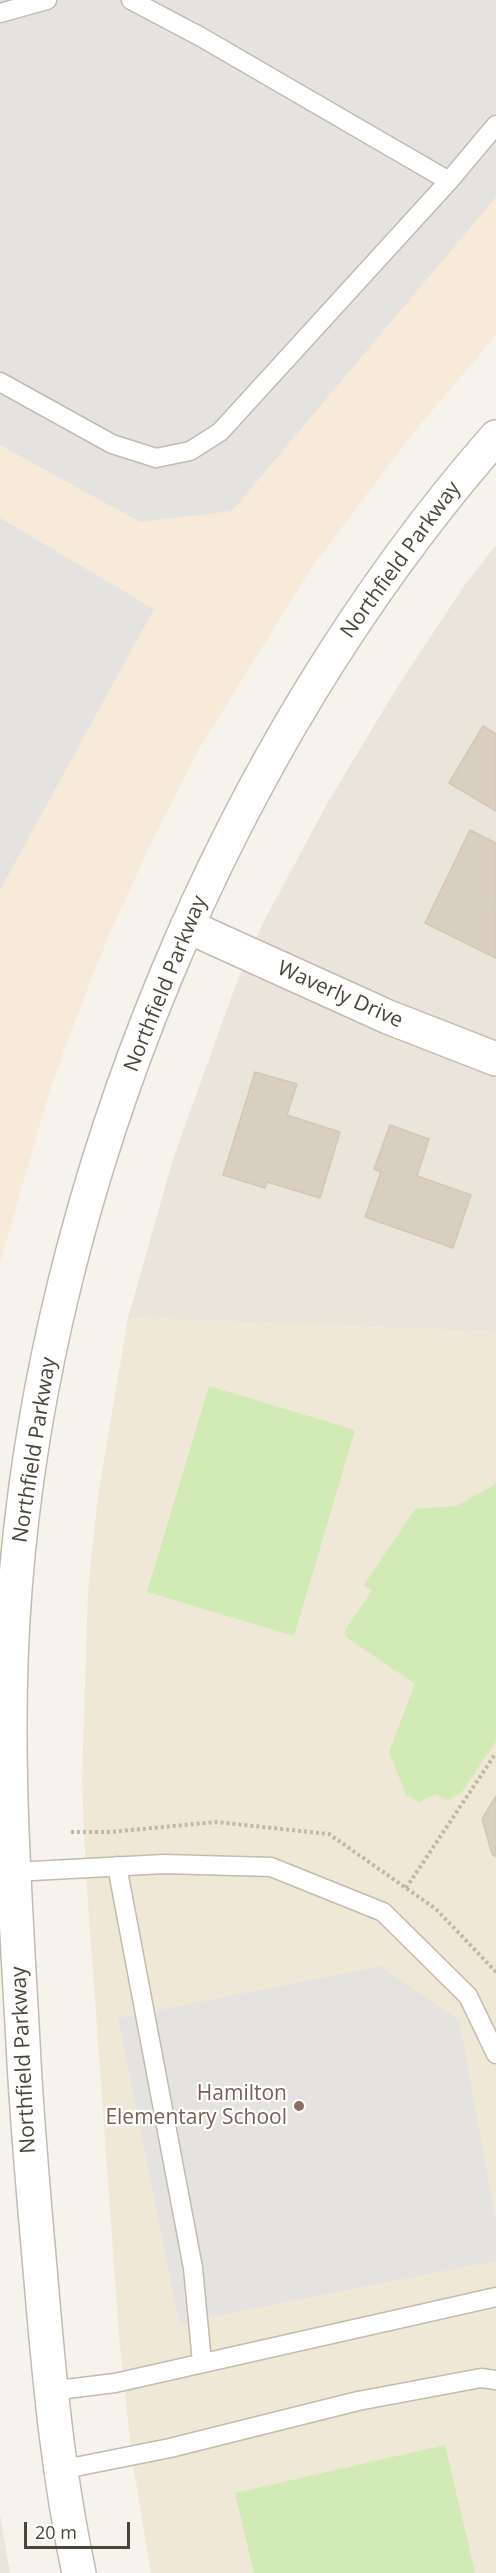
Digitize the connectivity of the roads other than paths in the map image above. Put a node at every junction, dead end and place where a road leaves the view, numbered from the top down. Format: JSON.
{"nodes":[{"id":1,"x":47,"y":0,"type":"edge"},
{"id":2,"x":131,"y":0,"type":"edge"},
{"id":3,"x":0,"y":13,"type":"edge"},
{"id":4,"x":496,"y":125,"type":"edge"},
{"id":5,"x":449,"y":181,"type":"junction"},
{"id":6,"x":0,"y":382,"type":"edge"},
{"id":7,"x":496,"y":437,"type":"edge"},
{"id":8,"x":187,"y":926,"type":"junction"},
{"id":9,"x":496,"y":1059,"type":"edge"},
{"id":10,"x":117,"y":1866,"type":"junction"},
{"id":11,"x":14,"y":1872,"type":"junction"},
{"id":12,"x":496,"y":2054,"type":"edge"},
{"id":13,"x":496,"y":2297,"type":"edge"},
{"id":14,"x":202,"y":2362,"type":"junction"},
{"id":15,"x":496,"y":2380,"type":"edge"},
{"id":16,"x":50,"y":2391,"type":"junction"},
{"id":17,"x":60,"y":2470,"type":"junction"},
{"id":18,"x":79,"y":2573,"type":"edge"}],
"edges":[{"from":1,"to":3,"type":"lane"},
{"from":2,"to":5,"type":"lane"},
{"from":4,"to":5,"type":"lane"},
{"from":5,"to":6,"type":"lane"},
{"from":7,"to":8,"type":"street","name":"Northfield Parkway"},
{"from":8,"to":9,"type":"street","name":"Waverly Drive"},
{"from":8,"to":11,"type":"street","name":"Northfield Parkway"},
{"from":10,"to":11,"type":"lane"},
{"from":10,"to":12,"type":"lane"},
{"from":10,"to":14,"type":"lane"},
{"from":11,"to":16,"type":"street","name":"Northfield Parkway"},
{"from":13,"to":14,"type":"lane"},
{"from":14,"to":16,"type":"lane"},
{"from":15,"to":17,"type":"lane"},
{"from":16,"to":17,"type":"street","name":"Northfield Parkway"},
{"from":17,"to":18,"type":"street","name":"Northfield Parkway"}]}
